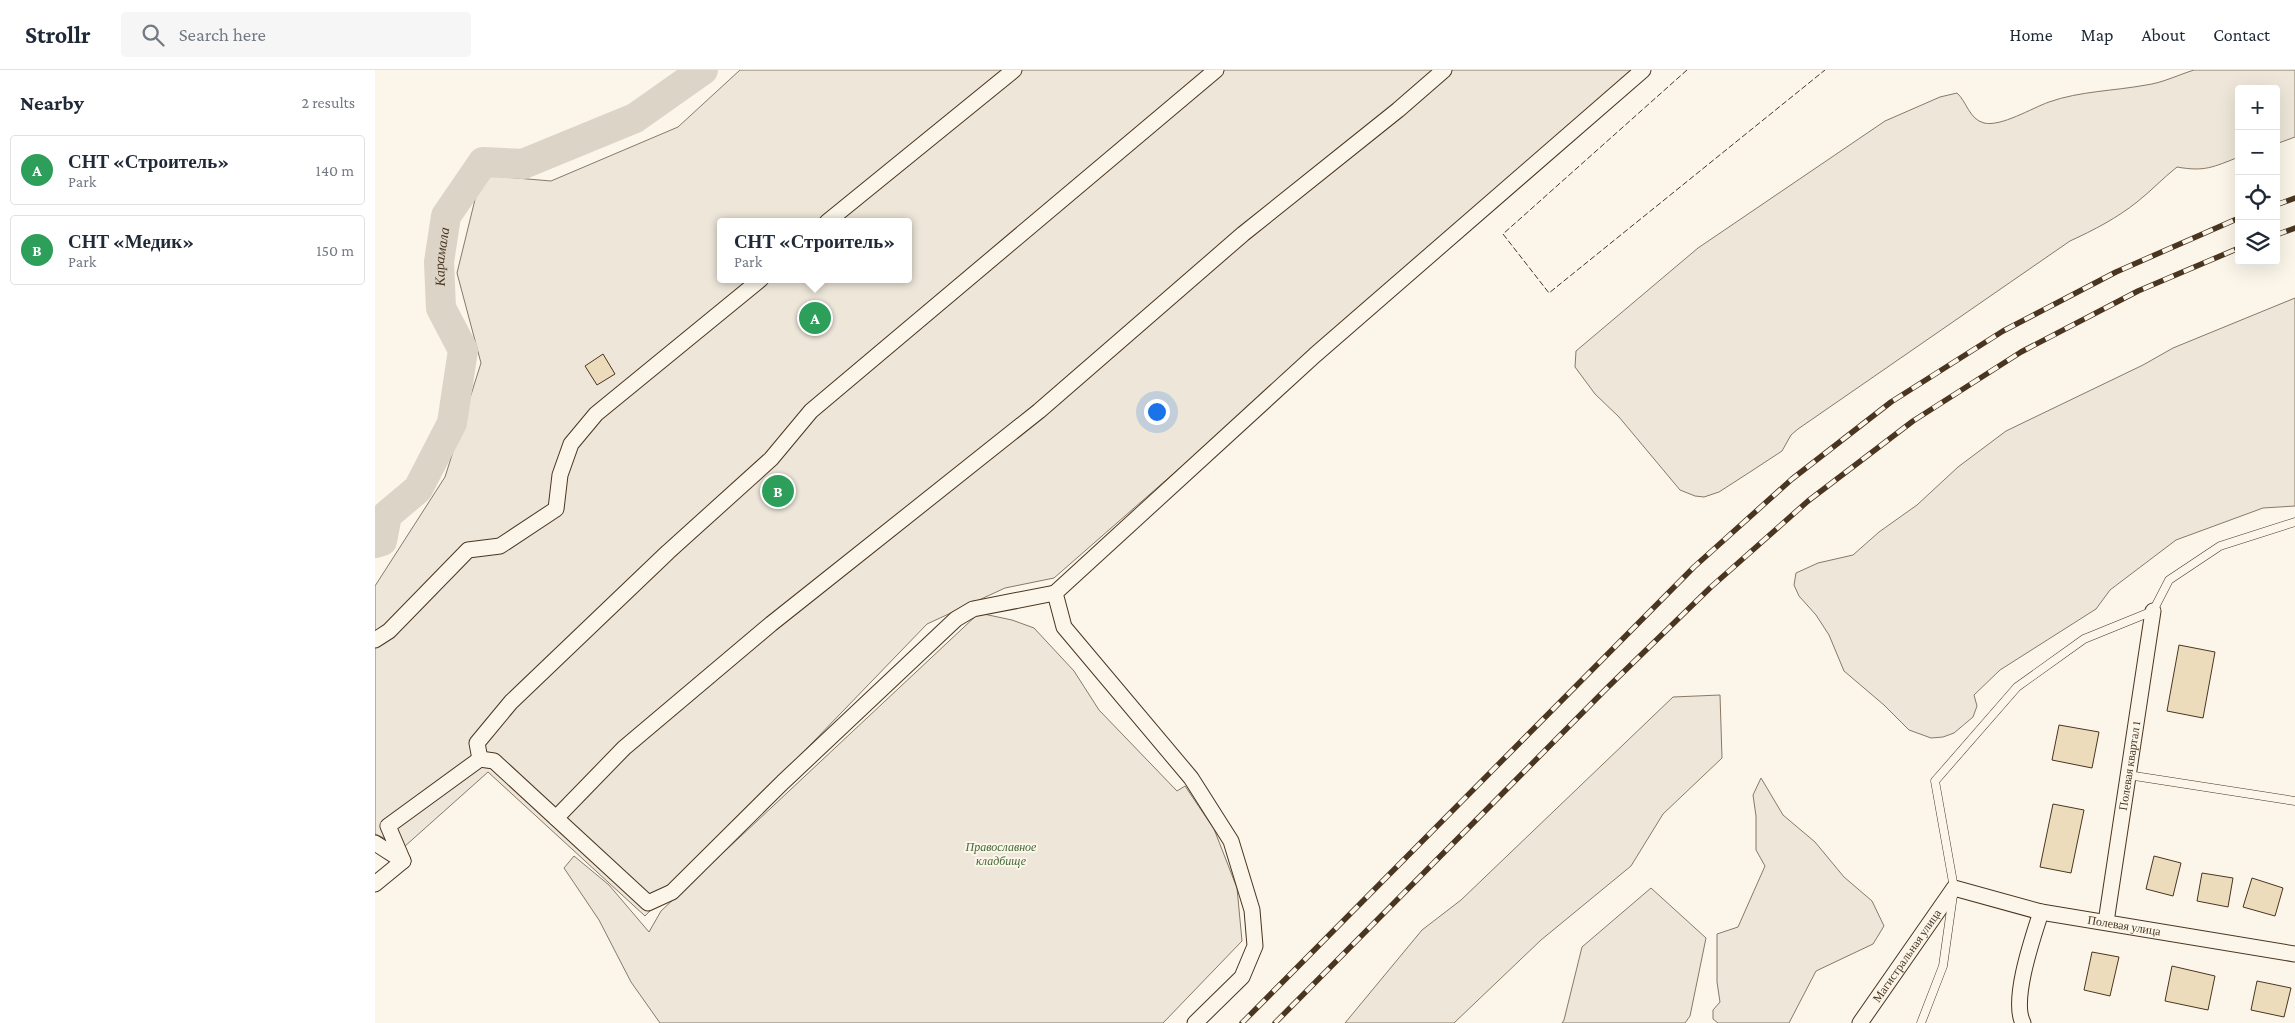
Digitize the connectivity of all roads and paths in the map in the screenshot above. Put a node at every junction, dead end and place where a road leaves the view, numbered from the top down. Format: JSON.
{"nodes":[{"id":1,"x":1014,"y":70,"type":"edge"},
{"id":2,"x":1216,"y":70,"type":"edge"},
{"id":3,"x":1444,"y":70,"type":"edge"},
{"id":4,"x":1643,"y":70,"type":"edge"},
{"id":5,"x":832,"y":218,"type":"edge"},
{"id":6,"x":756,"y":283,"type":"edge"},
{"id":7,"x":2295,"y":522,"type":"edge"},
{"id":8,"x":1055,"y":593,"type":"junction"},
{"id":9,"x":2153,"y":611,"type":"junction"},
{"id":10,"x":375,"y":640,"type":"edge"},
{"id":11,"x":480,"y":759,"type":"junction"},
{"id":12,"x":2128,"y":775,"type":"junction"},
{"id":13,"x":2295,"y":801,"type":"edge"},
{"id":14,"x":556,"y":818,"type":"junction"},
{"id":15,"x":375,"y":843,"type":"edge"},
{"id":16,"x":403,"y":861,"type":"junction"},
{"id":17,"x":375,"y":884,"type":"edge"},
{"id":18,"x":1954,"y":888,"type":"junction"},
{"id":19,"x":2041,"y":912,"type":"junction"},
{"id":20,"x":2106,"y":922,"type":"junction"},
{"id":21,"x":2295,"y":954,"type":"edge"},
{"id":22,"x":1195,"y":1023,"type":"edge"},
{"id":23,"x":1861,"y":1023,"type":"edge"},
{"id":24,"x":1921,"y":1023,"type":"edge"},
{"id":25,"x":2023,"y":1023,"type":"edge"}],
"edges":[{"from":1,"to":5,"type":"street"},
{"from":2,"to":11,"type":"street"},
{"from":3,"to":14,"type":"street"},
{"from":4,"to":8,"type":"street"},
{"from":6,"to":10,"type":"street"},
{"from":7,"to":9,"type":"lane"},
{"from":8,"to":14,"type":"street"},
{"from":8,"to":22,"type":"street"},
{"from":9,"to":12,"type":"street","name":"Полевая квартал 1"},
{"from":9,"to":18,"type":"lane"},
{"from":11,"to":14,"type":"street"},
{"from":11,"to":16,"type":"street"},
{"from":12,"to":13,"type":"lane"},
{"from":12,"to":20,"type":"street","name":"Полевая квартал 1"},
{"from":15,"to":16,"type":"street"},
{"from":16,"to":17,"type":"street"},
{"from":18,"to":19,"type":"street","name":"Полевая улица"},
{"from":18,"to":23,"type":"street","name":"Магистральная улица"},
{"from":18,"to":24,"type":"lane"},
{"from":19,"to":20,"type":"street","name":"Полевая улица"},
{"from":19,"to":25,"type":"street"},
{"from":20,"to":21,"type":"street","name":"Полевая улица"}]}
